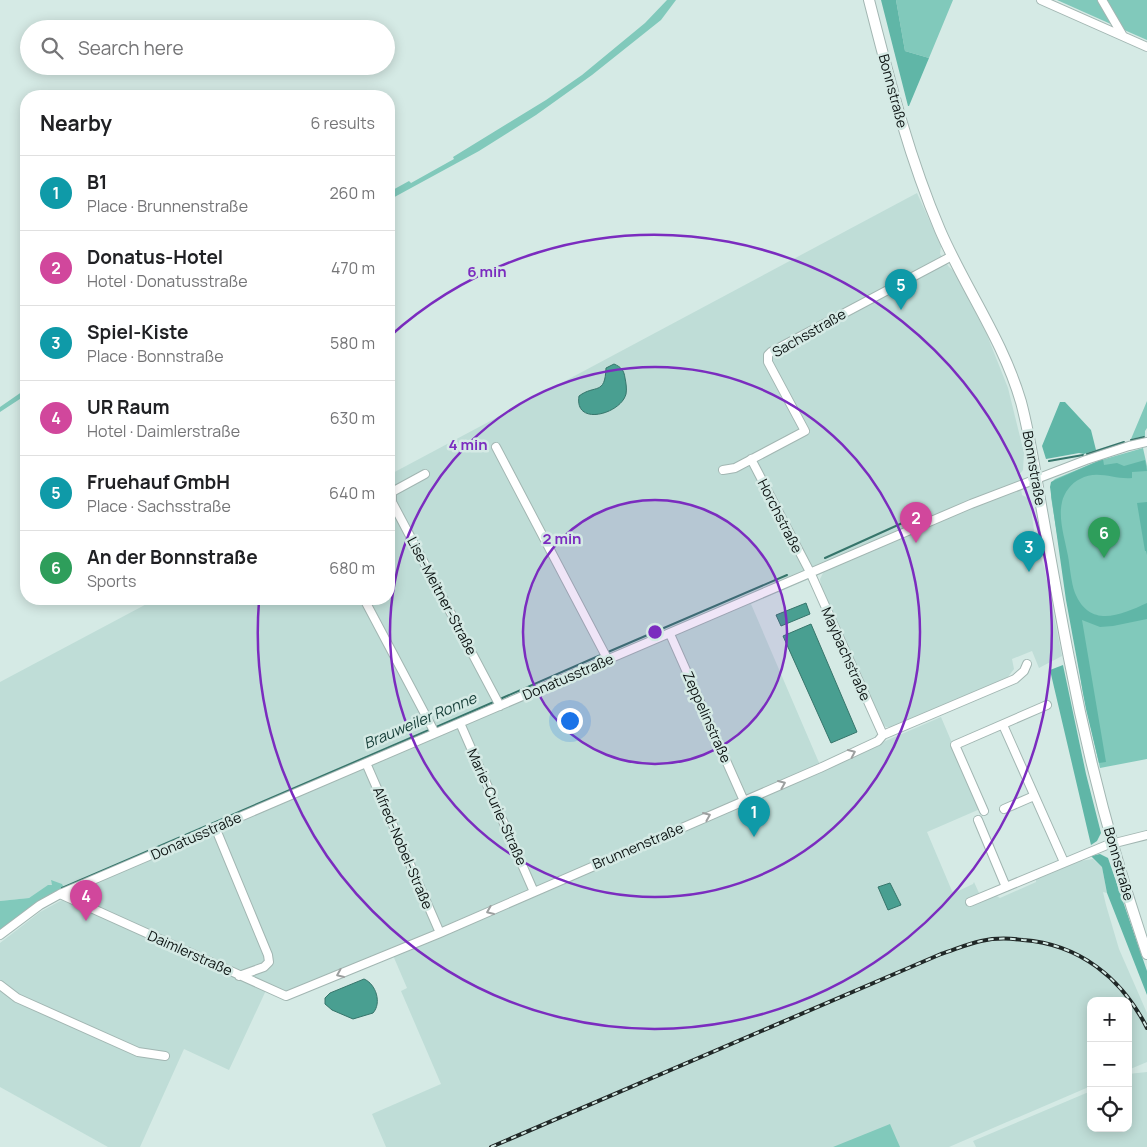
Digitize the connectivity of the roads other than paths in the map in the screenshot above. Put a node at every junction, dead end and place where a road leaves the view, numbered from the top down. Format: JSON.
{"nodes":[{"id":1,"x":869,"y":0,"type":"edge"},
{"id":2,"x":1041,"y":0,"type":"edge"},
{"id":3,"x":1102,"y":0,"type":"edge"},
{"id":4,"x":1123,"y":36,"type":"junction"},
{"id":5,"x":1147,"y":47,"type":"edge"},
{"id":6,"x":952,"y":256,"type":"junction"},
{"id":7,"x":1147,"y":442,"type":"edge"},
{"id":8,"x":496,"y":447,"type":"dead end"},
{"id":9,"x":751,"y":459,"type":"junction"},
{"id":10,"x":723,"y":470,"type":"dead end"},
{"id":11,"x":425,"y":474,"type":"dead end"},
{"id":12,"x":1036,"y":478,"type":"junction"},
{"id":13,"x":395,"y":490,"type":"edge"},
{"id":14,"x":395,"y":508,"type":"edge"},
{"id":15,"x":810,"y":572,"type":"junction"},
{"id":16,"x":367,"y":605,"type":"edge"},
{"id":17,"x":670,"y":634,"type":"junction"},
{"id":18,"x":608,"y":658,"type":"junction"},
{"id":19,"x":1027,"y":664,"type":"dead end"},
{"id":20,"x":499,"y":705,"type":"junction"},
{"id":21,"x":1048,"y":705,"type":"dead end"},
{"id":22,"x":460,"y":723,"type":"junction"},
{"id":23,"x":1003,"y":725,"type":"junction"},
{"id":24,"x":433,"y":729,"type":"junction"},
{"id":25,"x":883,"y":735,"type":"junction"},
{"id":26,"x":366,"y":763,"type":"junction"},
{"id":27,"x":1034,"y":796,"type":"junction"},
{"id":28,"x":744,"y":801,"type":"junction"},
{"id":29,"x":1004,"y":809,"type":"dead end"},
{"id":30,"x":984,"y":811,"type":"dead end"},
{"id":31,"x":978,"y":820,"type":"dead end"},
{"id":32,"x":215,"y":827,"type":"junction"},
{"id":33,"x":1147,"y":835,"type":"edge"},
{"id":34,"x":1112,"y":844,"type":"junction"},
{"id":35,"x":1064,"y":862,"type":"junction"},
{"id":36,"x":1006,"y":887,"type":"junction"},
{"id":37,"x":534,"y":892,"type":"junction"},
{"id":38,"x":60,"y":894,"type":"junction"},
{"id":39,"x":970,"y":902,"type":"dead end"},
{"id":40,"x":440,"y":933,"type":"junction"},
{"id":41,"x":0,"y":935,"type":"edge"},
{"id":42,"x":1147,"y":954,"type":"edge"},
{"id":43,"x":239,"y":976,"type":"junction"},
{"id":44,"x":0,"y":985,"type":"edge"},
{"id":45,"x":165,"y":1056,"type":"dead end"}],
"edges":[{"from":1,"to":6,"type":"main road","name":"Bonnstraße"},
{"from":2,"to":4,"type":"street"},
{"from":3,"to":4,"type":"street"},
{"from":4,"to":5,"type":"street"},
{"from":6,"to":9,"type":"street","name":"Sachsstraße"},
{"from":6,"to":12,"type":"main road","name":"Bonnstraße"},
{"from":7,"to":12,"type":"street","name":"Donatusstraße"},
{"from":8,"to":18,"type":"street"},
{"from":9,"to":10,"type":"street","name":"Sachsstraße"},
{"from":9,"to":15,"type":"street","name":"Horchstraße"},
{"from":11,"to":13,"type":"street","name":"Lise-Meitner-Straße"},
{"from":12,"to":15,"type":"street","name":"Donatusstraße"},
{"from":12,"to":34,"type":"main road","name":"Bonnstraße"},
{"from":14,"to":20,"type":"street","name":"Lise-Meitner-Straße"},
{"from":15,"to":17,"type":"street","name":"Donatusstraße"},
{"from":15,"to":25,"type":"street","name":"Maybachstraße"},
{"from":16,"to":24,"type":"street"},
{"from":17,"to":18,"type":"street","name":"Donatusstraße"},
{"from":17,"to":28,"type":"street","name":"Zeppelinstraße"},
{"from":18,"to":20,"type":"street","name":"Donatusstraße"},
{"from":19,"to":25,"type":"street","name":"Brunnenstraße"},
{"from":20,"to":22,"type":"street","name":"Donatusstraße"},
{"from":21,"to":23,"type":"street"},
{"from":22,"to":24,"type":"street","name":"Donatusstraße"},
{"from":22,"to":37,"type":"street","name":"Marie-Curie-Straße"},
{"from":23,"to":27,"type":"street"},
{"from":23,"to":30,"type":"street"},
{"from":24,"to":26,"type":"street","name":"Donatusstraße"},
{"from":28,"to":25,"type":"street","name":"Brunnenstraße","one_way":true},
{"from":26,"to":32,"type":"street","name":"Donatusstraße"},
{"from":26,"to":40,"type":"street","name":"Alfred-Nobel-Straße"},
{"from":27,"to":29,"type":"street"},
{"from":27,"to":35,"type":"street"},
{"from":37,"to":28,"type":"street","name":"Brunnenstraße","one_way":true},
{"from":31,"to":36,"type":"street"},
{"from":32,"to":38,"type":"street","name":"Donatusstraße"},
{"from":32,"to":43,"type":"street","name":"Daimlerstraße"},
{"from":33,"to":34,"type":"street"},
{"from":34,"to":35,"type":"street"},
{"from":34,"to":42,"type":"main road","name":"Bonnstraße"},
{"from":35,"to":36,"type":"street"},
{"from":36,"to":39,"type":"street"},
{"from":37,"to":40,"type":"street","name":"Brunnenstraße","one_way":true},
{"from":38,"to":41,"type":"street","name":"Donatusstraße"},
{"from":38,"to":43,"type":"street","name":"Daimlerstraße"},
{"from":40,"to":43,"type":"street","name":"Brunnenstraße","one_way":true},
{"from":44,"to":45,"type":"street"}]}
